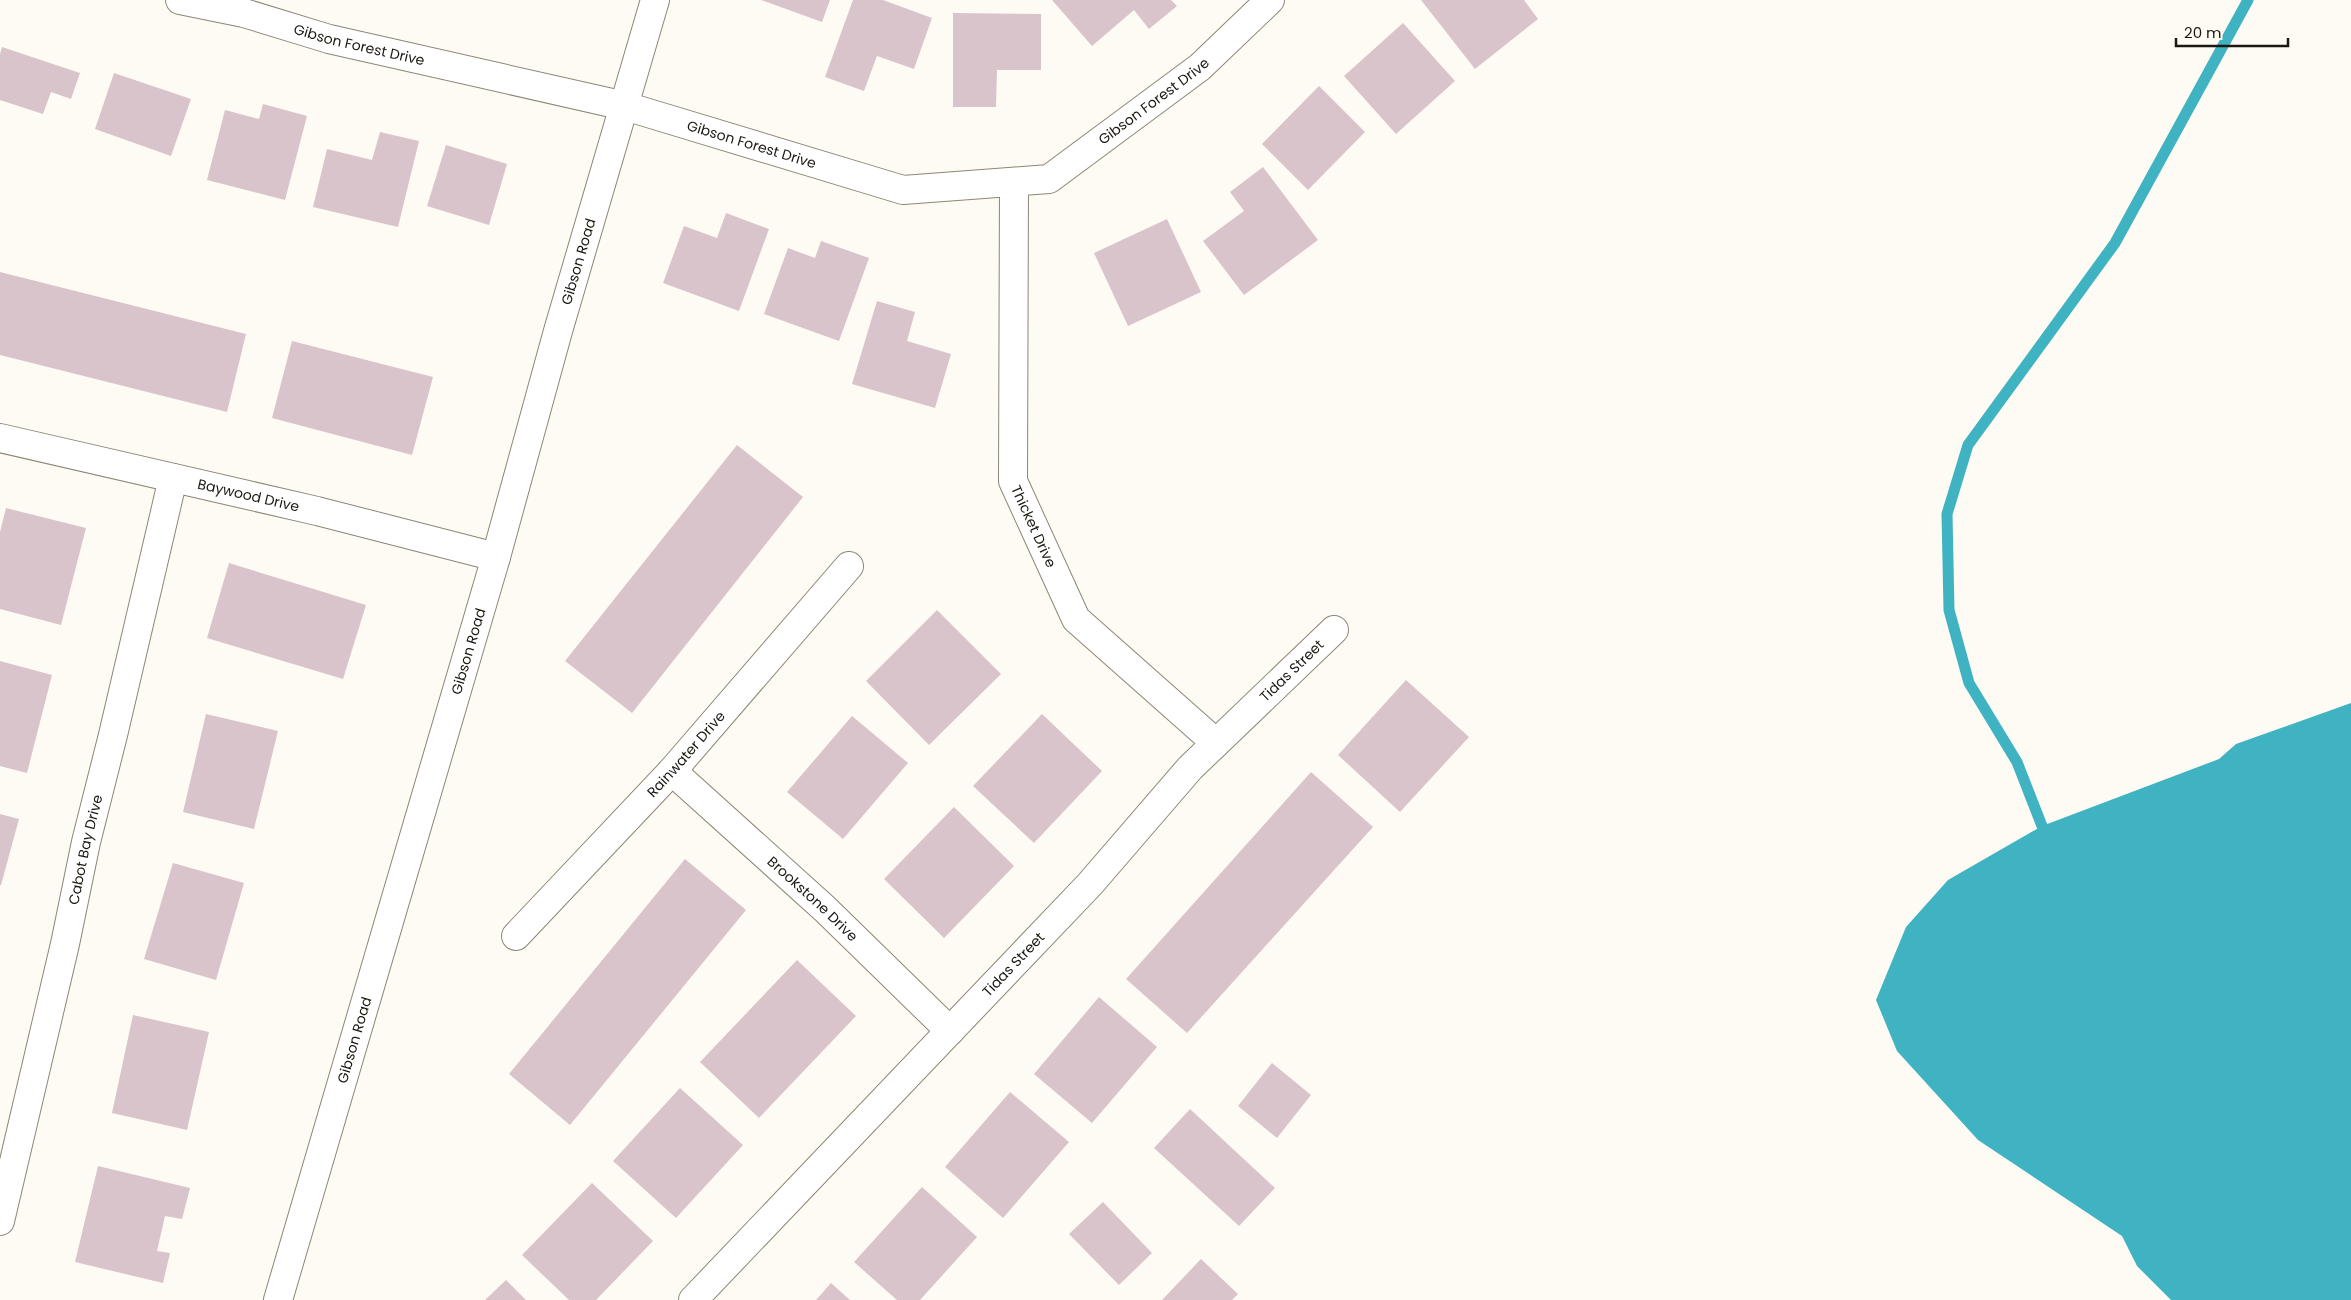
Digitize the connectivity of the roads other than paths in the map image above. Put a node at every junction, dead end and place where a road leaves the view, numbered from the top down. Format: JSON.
{"nodes":[{"id":1,"x":180,"y":0,"type":"edge"},
{"id":2,"x":655,"y":0,"type":"edge"},
{"id":3,"x":1270,"y":0,"type":"edge"},
{"id":4,"x":246,"y":6,"type":"edge"},
{"id":5,"x":625,"y":106,"type":"junction"},
{"id":6,"x":1014,"y":182,"type":"junction"},
{"id":7,"x":0,"y":438,"type":"edge"},
{"id":8,"x":173,"y":478,"type":"junction"},
{"id":9,"x":496,"y":557,"type":"junction"},
{"id":10,"x":849,"y":566,"type":"dead end"},
{"id":11,"x":1334,"y":630,"type":"dead end"},
{"id":12,"x":1216,"y":742,"type":"junction"},
{"id":13,"x":672,"y":771,"type":"junction"},
{"id":14,"x":516,"y":936,"type":"dead end"},
{"id":15,"x":950,"y":1030,"type":"junction"},
{"id":16,"x":0,"y":1220,"type":"edge"},
{"id":17,"x":278,"y":1300,"type":"edge"},
{"id":18,"x":693,"y":1300,"type":"edge"}],
"edges":[{"from":1,"to":4,"type":"street","name":"Gibson Forest Drive"},
{"from":2,"to":5,"type":"street","name":"Gibson Road"},
{"from":3,"to":6,"type":"street","name":"Gibson Forest Drive"},
{"from":4,"to":5,"type":"street","name":"Gibson Forest Drive"},
{"from":5,"to":6,"type":"street","name":"Gibson Forest Drive"},
{"from":5,"to":9,"type":"street","name":"Gibson Road"},
{"from":6,"to":12,"type":"street","name":"Thicket Drive"},
{"from":7,"to":8,"type":"street","name":"Baywood Drive"},
{"from":8,"to":9,"type":"street","name":"Baywood Drive"},
{"from":8,"to":16,"type":"street","name":"Cabot Bay Drive"},
{"from":9,"to":17,"type":"street","name":"Gibson Road"},
{"from":10,"to":13,"type":"street","name":"Rainwater Drive"},
{"from":11,"to":12,"type":"street","name":"Tidas Street"},
{"from":12,"to":15,"type":"street","name":"Tidas Street"},
{"from":13,"to":14,"type":"street","name":"Rainwater Drive"},
{"from":13,"to":15,"type":"street","name":"Brookstone Drive"},
{"from":15,"to":18,"type":"street","name":"Tidas Street"}]}
